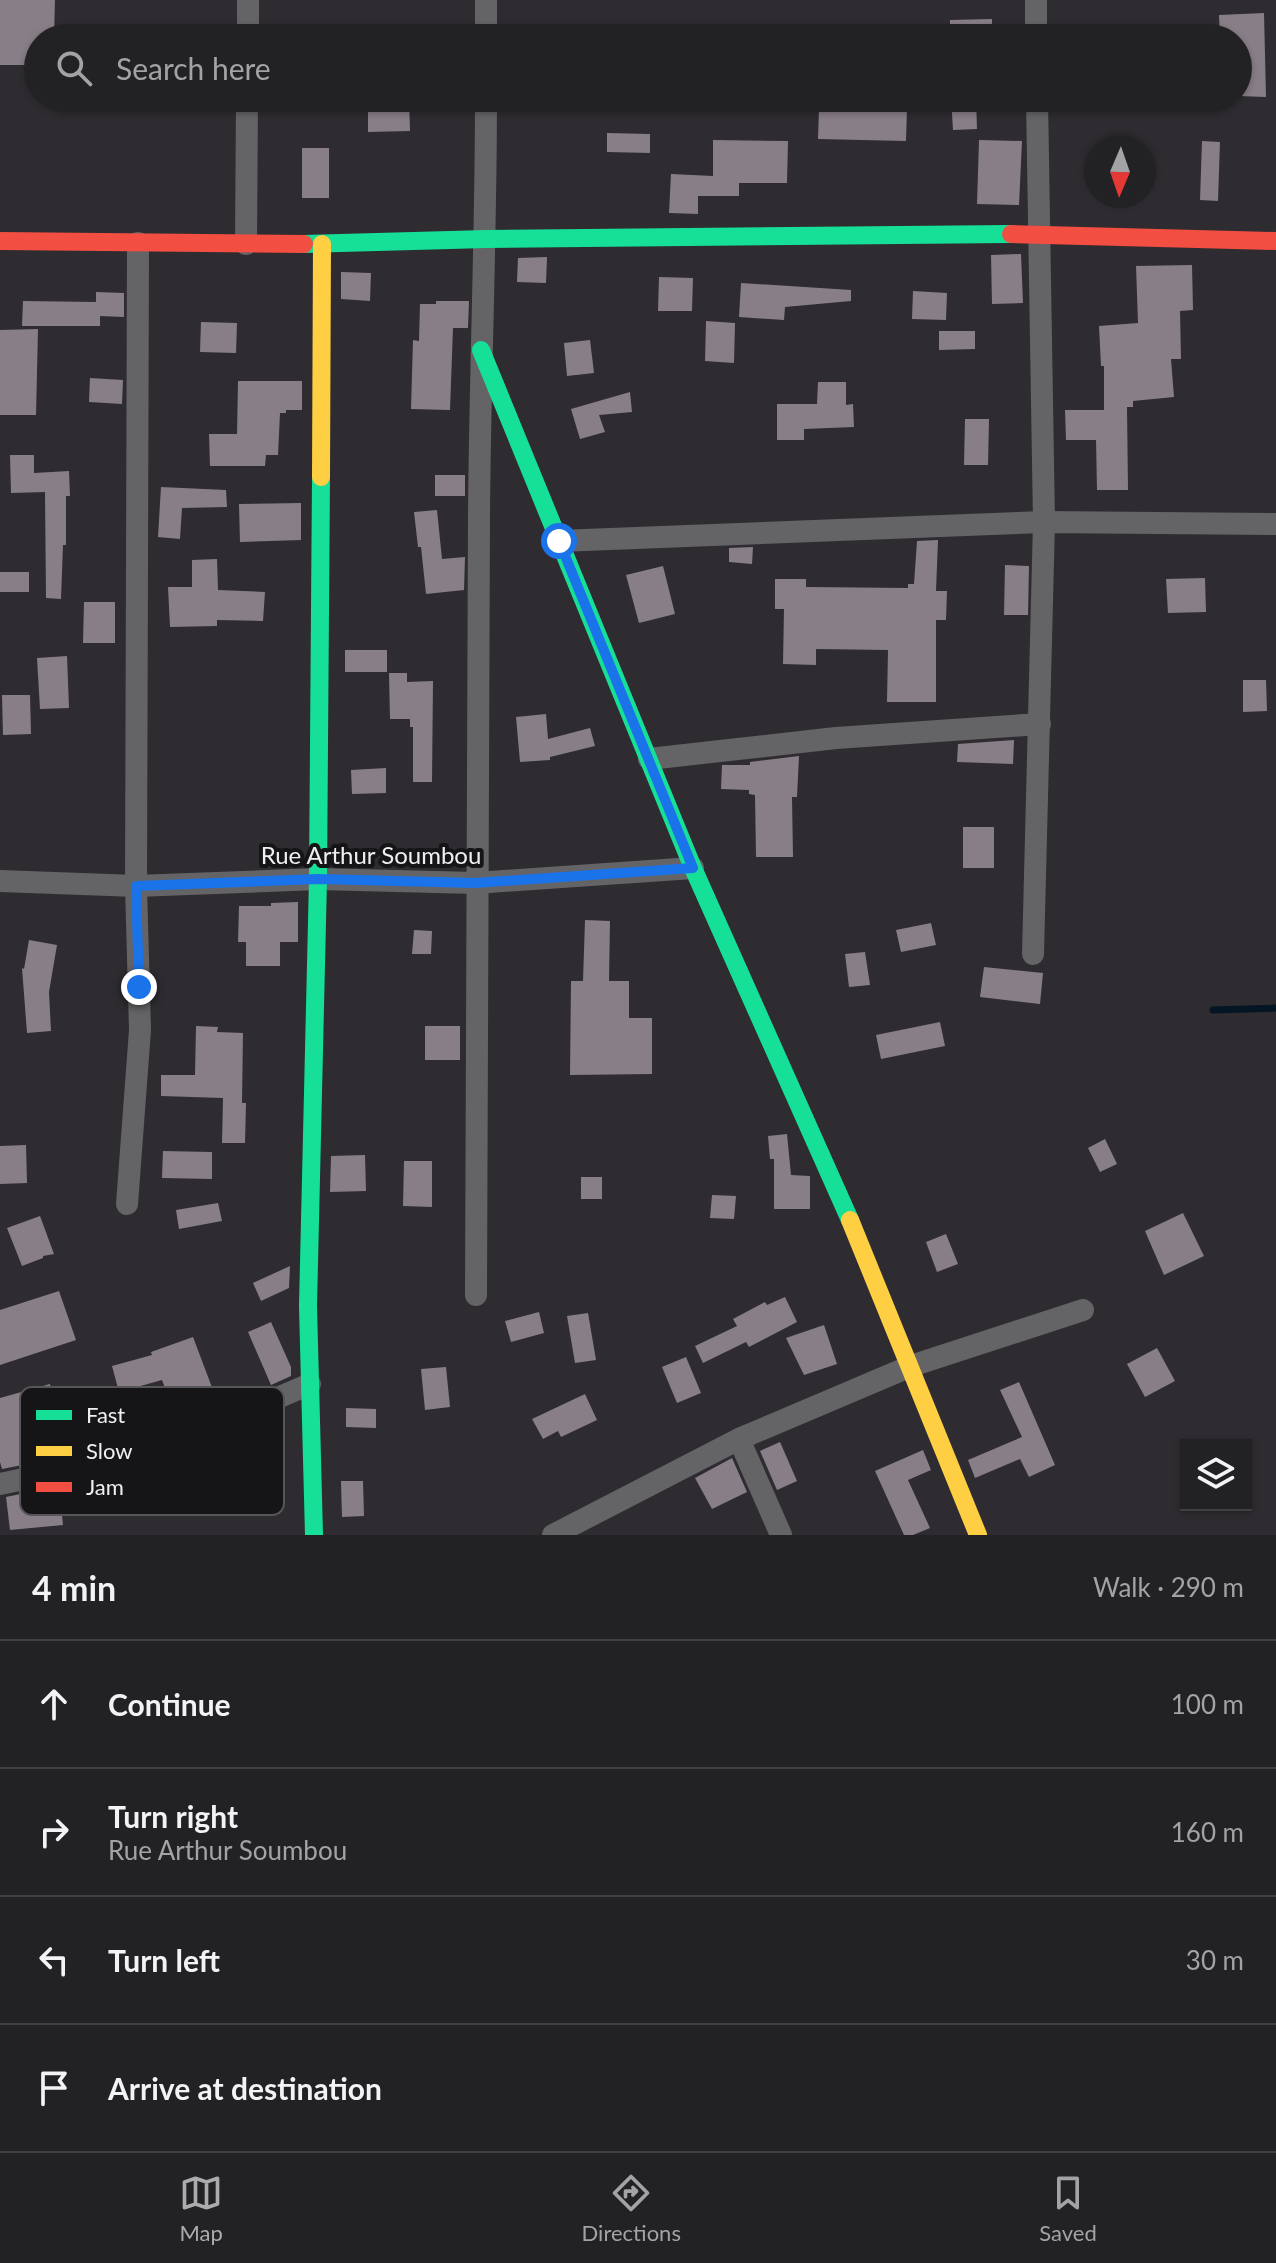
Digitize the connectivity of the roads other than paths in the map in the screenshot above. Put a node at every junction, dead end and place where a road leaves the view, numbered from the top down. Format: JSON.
{"nodes":[{"id":1,"x":248,"y":0,"type":"edge"},
{"id":2,"x":486,"y":0,"type":"edge"},
{"id":3,"x":1036,"y":0,"type":"edge"},
{"id":4,"x":248,"y":24,"type":"edge"},
{"id":5,"x":486,"y":24,"type":"edge"},
{"id":6,"x":1036,"y":24,"type":"edge"},
{"id":7,"x":247,"y":112,"type":"edge"},
{"id":8,"x":486,"y":112,"type":"edge"},
{"id":9,"x":1037,"y":112,"type":"edge"},
{"id":10,"x":1038,"y":234,"type":"junction"},
{"id":11,"x":486,"y":239,"type":"junction"},
{"id":12,"x":0,"y":241,"type":"edge"},
{"id":13,"x":1276,"y":241,"type":"edge"},
{"id":14,"x":138,"y":243,"type":"junction"},
{"id":15,"x":246,"y":244,"type":"junction"},
{"id":16,"x":322,"y":244,"type":"junction"},
{"id":17,"x":481,"y":350,"type":"junction"},
{"id":18,"x":1044,"y":522,"type":"junction"},
{"id":19,"x":1276,"y":524,"type":"edge"},
{"id":20,"x":559,"y":541,"type":"junction"},
{"id":21,"x":1040,"y":724,"type":"junction"},
{"id":22,"x":649,"y":759,"type":"junction"},
{"id":23,"x":693,"y":868,"type":"junction"},
{"id":24,"x":318,"y":879,"type":"junction"},
{"id":25,"x":0,"y":881,"type":"edge"},
{"id":26,"x":475,"y":883,"type":"junction"},
{"id":27,"x":136,"y":886,"type":"junction"},
{"id":28,"x":1033,"y":954,"type":"dead end"},
{"id":29,"x":127,"y":1204,"type":"dead end"},
{"id":30,"x":476,"y":1295,"type":"dead end"},
{"id":31,"x":1083,"y":1310,"type":"dead end"},
{"id":32,"x":911,"y":1366,"type":"junction"},
{"id":33,"x":310,"y":1384,"type":"junction"},
{"id":34,"x":284,"y":1395,"type":"edge"},
{"id":35,"x":739,"y":1439,"type":"junction"},
{"id":36,"x":20,"y":1480,"type":"edge"},
{"id":37,"x":0,"y":1484,"type":"edge"},
{"id":38,"x":314,"y":1535,"type":"edge"},
{"id":39,"x":553,"y":1535,"type":"edge"},
{"id":40,"x":781,"y":1535,"type":"edge"},
{"id":41,"x":978,"y":1535,"type":"edge"}],
"edges":[{"from":1,"to":4,"type":"street"},
{"from":2,"to":5,"type":"street"},
{"from":3,"to":6,"type":"street"},
{"from":7,"to":15,"type":"street"},
{"from":8,"to":11,"type":"street"},
{"from":9,"to":10,"type":"street"},
{"from":10,"to":11,"type":"street"},
{"from":10,"to":13,"type":"street"},
{"from":10,"to":18,"type":"street"},
{"from":11,"to":16,"type":"street"},
{"from":11,"to":17,"type":"street"},
{"from":12,"to":14,"type":"street"},
{"from":14,"to":15,"type":"street"},
{"from":14,"to":27,"type":"street"},
{"from":15,"to":16,"type":"street"},
{"from":16,"to":24,"type":"street"},
{"from":17,"to":20,"type":"street"},
{"from":17,"to":26,"type":"street"},
{"from":18,"to":19,"type":"street"},
{"from":18,"to":20,"type":"street"},
{"from":18,"to":21,"type":"street"},
{"from":20,"to":22,"type":"street"},
{"from":21,"to":22,"type":"street"},
{"from":21,"to":28,"type":"street"},
{"from":22,"to":23,"type":"street"},
{"from":23,"to":26,"type":"street","name":"Rue Arthur Soumbou"},
{"from":23,"to":32,"type":"street"},
{"from":24,"to":26,"type":"street","name":"Rue Arthur Soumbou"},
{"from":24,"to":27,"type":"street","name":"Rue Arthur Soumbou"},
{"from":24,"to":33,"type":"street"},
{"from":25,"to":27,"type":"street","name":"Rue Arthur Soumbou"},
{"from":26,"to":30,"type":"street"},
{"from":27,"to":29,"type":"street"},
{"from":31,"to":32,"type":"street"},
{"from":32,"to":35,"type":"street"},
{"from":32,"to":41,"type":"street"},
{"from":33,"to":34,"type":"street"},
{"from":33,"to":38,"type":"street"},
{"from":35,"to":39,"type":"street"},
{"from":35,"to":40,"type":"street"},
{"from":36,"to":37,"type":"street"}]}
